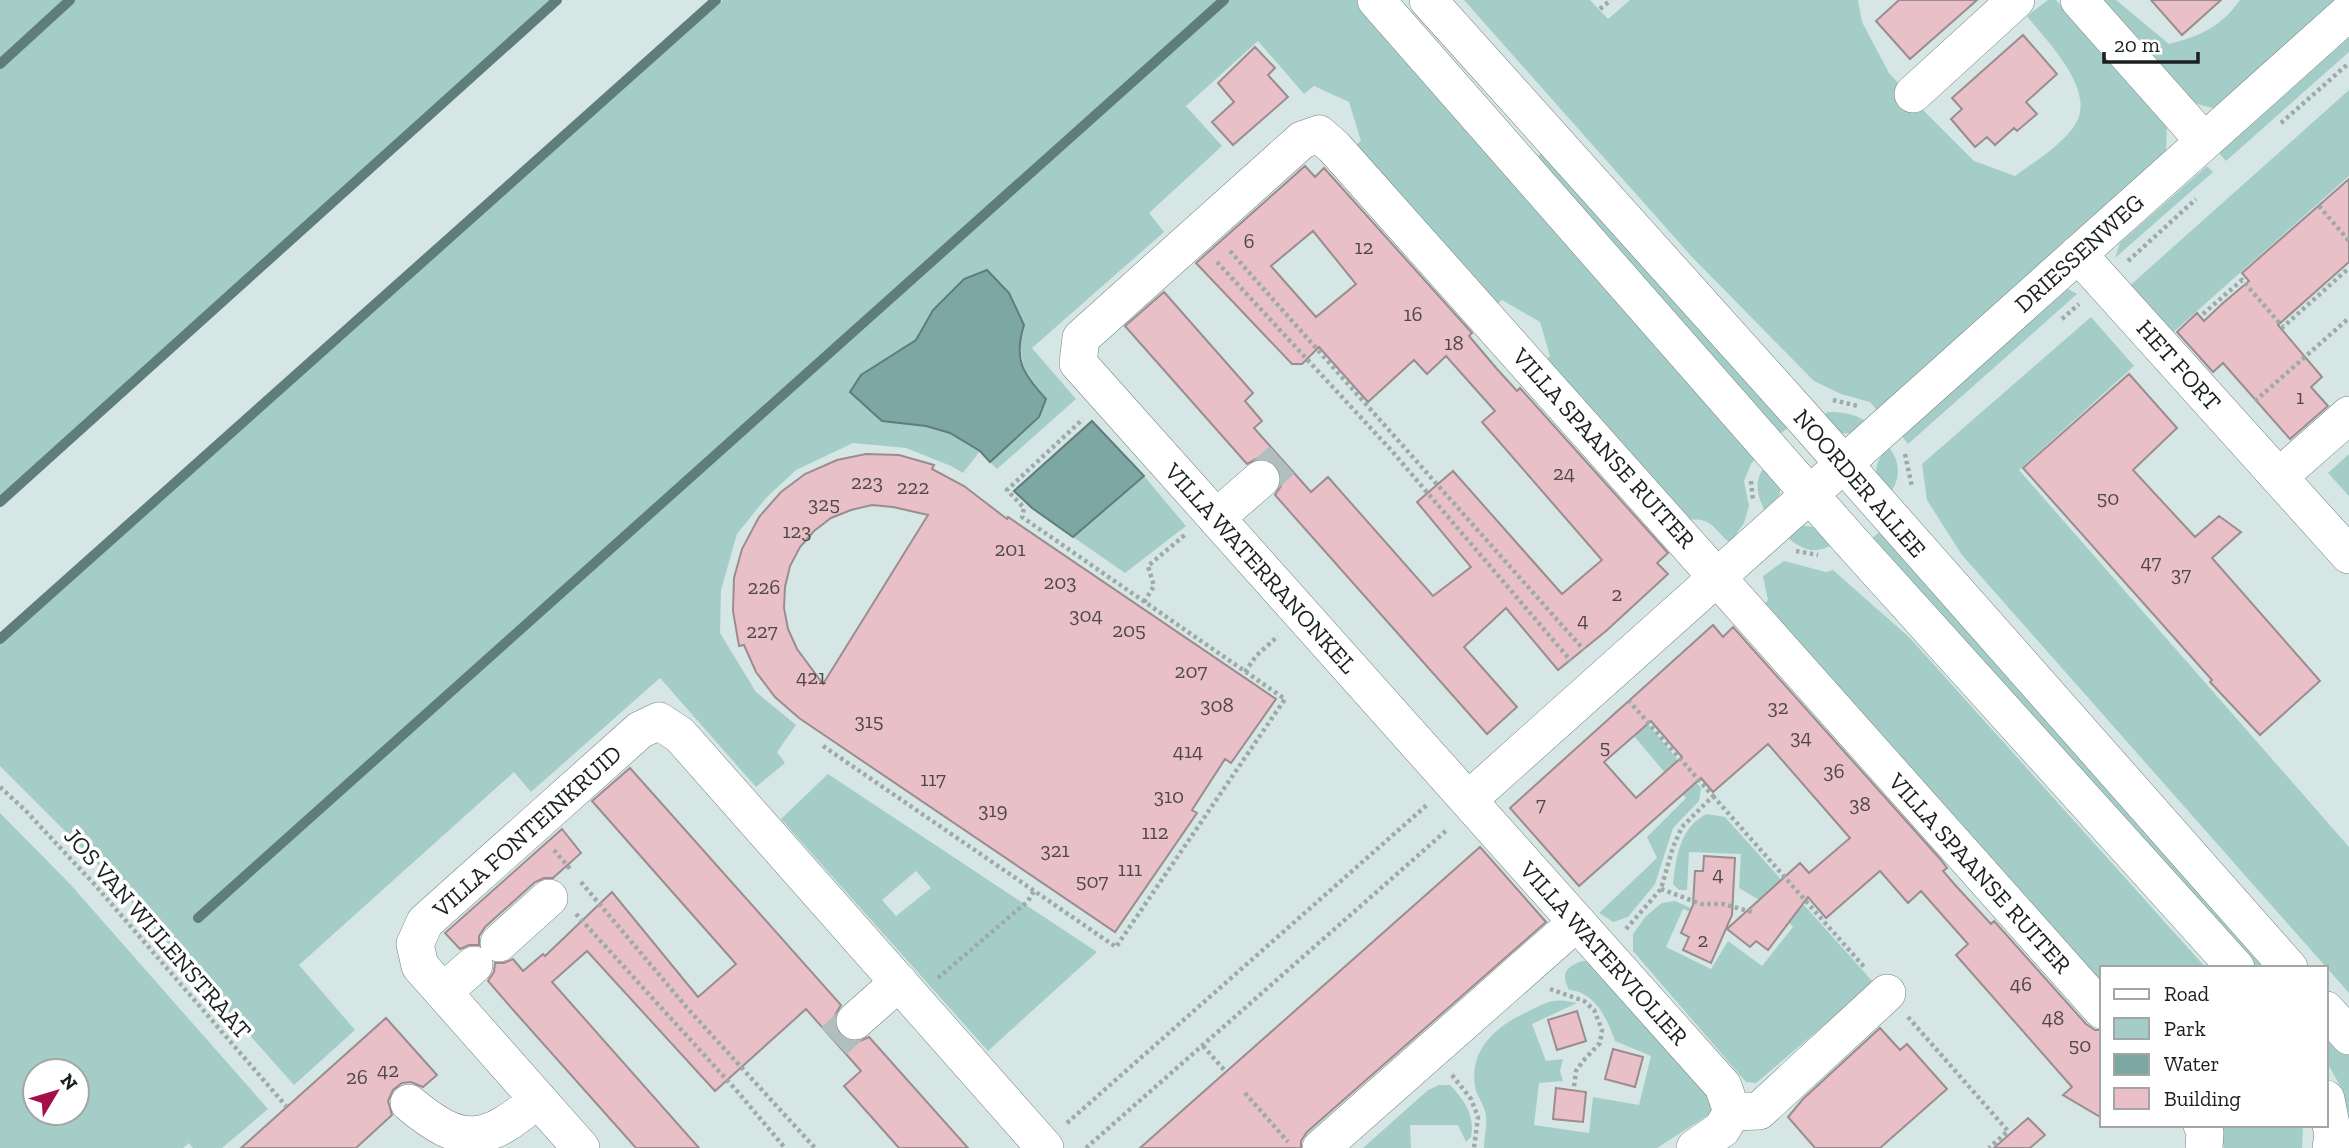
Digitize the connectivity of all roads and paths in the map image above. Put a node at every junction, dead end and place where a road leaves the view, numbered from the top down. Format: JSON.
{"nodes":[{"id":1,"x":1376,"y":0,"type":"edge"},
{"id":2,"x":1428,"y":0,"type":"edge"},
{"id":3,"x":1611,"y":0,"type":"edge"},
{"id":4,"x":2016,"y":0,"type":"edge"},
{"id":5,"x":2079,"y":0,"type":"edge"},
{"id":6,"x":1601,"y":9,"type":"dead end"},
{"id":7,"x":2349,"y":12,"type":"edge"},
{"id":8,"x":1913,"y":94,"type":"dead end"},
{"id":9,"x":2204,"y":141,"type":"junction"},
{"id":10,"x":2319,"y":206,"type":"dead end"},
{"id":11,"x":1200,"y":230,"type":"junction"},
{"id":12,"x":2349,"y":241,"type":"edge"},
{"id":13,"x":2078,"y":254,"type":"junction"},
{"id":14,"x":2349,"y":268,"type":"edge"},
{"id":15,"x":2203,"y":314,"type":"dead end"},
{"id":16,"x":2349,"y":318,"type":"edge"},
{"id":17,"x":1078,"y":350,"type":"joint"},
{"id":18,"x":1108,"y":397,"type":"junction"},
{"id":19,"x":2349,"y":415,"type":"edge"},
{"id":20,"x":2231,"y":422,"type":"junction"},
{"id":21,"x":1906,"y":456,"type":"dead end"},
{"id":22,"x":1843,"y":464,"type":"junction"},
{"id":23,"x":2280,"y":476,"type":"junction"},
{"id":24,"x":1261,"y":479,"type":"tunnel mouth"},
{"id":25,"x":1911,"y":482,"type":"dead end"},
{"id":26,"x":1810,"y":494,"type":"junction"},
{"id":27,"x":1214,"y":515,"type":"junction"},
{"id":28,"x":2349,"y":555,"type":"edge"},
{"id":29,"x":1717,"y":576,"type":"junction"},
{"id":30,"x":1143,"y":602,"type":"junction"},
{"id":31,"x":1256,"y":656,"type":"dead end"},
{"id":32,"x":1245,"y":672,"type":"junction"},
{"id":33,"x":1600,"y":681,"type":"junction"},
{"id":34,"x":823,"y":746,"type":"dead end"},
{"id":35,"x":0,"y":787,"type":"edge"},
{"id":36,"x":1460,"y":791,"type":"junction"},
{"id":37,"x":533,"y":826,"type":"junction"},
{"id":38,"x":1661,"y":889,"type":"junction"},
{"id":39,"x":1034,"y":891,"type":"junction"},
{"id":40,"x":559,"y":902,"type":"joint"},
{"id":41,"x":1752,"y":912,"type":"dead end"},
{"id":42,"x":1577,"y":922,"type":"junction"},
{"id":43,"x":1602,"y":950,"type":"junction"},
{"id":44,"x":1528,"y":965,"type":"junction"},
{"id":45,"x":2234,"y":966,"type":"edge"},
{"id":46,"x":2287,"y":966,"type":"edge"},
{"id":47,"x":906,"y":990,"type":"junction"},
{"id":48,"x":443,"y":992,"type":"junction"},
{"id":49,"x":1888,"y":993,"type":"dead end"},
{"id":50,"x":2100,"y":1008,"type":"edge"},
{"id":51,"x":2328,"y":1012,"type":"edge"},
{"id":52,"x":855,"y":1021,"type":"tunnel mouth"},
{"id":53,"x":2349,"y":1036,"type":"edge"},
{"id":54,"x":1203,"y":1046,"type":"junction"},
{"id":55,"x":1430,"y":1051,"type":"junction"},
{"id":56,"x":1226,"y":1072,"type":"dead end"},
{"id":57,"x":1574,"y":1087,"type":"dead end"},
{"id":58,"x":1245,"y":1093,"type":"dead end"},
{"id":59,"x":538,"y":1099,"type":"junction"},
{"id":60,"x":409,"y":1103,"type":"dead end"},
{"id":61,"x":286,"y":1106,"type":"dead end"},
{"id":62,"x":2328,"y":1109,"type":"edge"},
{"id":63,"x":1732,"y":1112,"type":"junction"},
{"id":64,"x":2203,"y":1127,"type":"edge"},
{"id":65,"x":1044,"y":1146,"type":"edge"},
{"id":66,"x":580,"y":1148,"type":"edge"},
{"id":67,"x":785,"y":1148,"type":"edge"},
{"id":68,"x":815,"y":1148,"type":"edge"},
{"id":69,"x":1086,"y":1148,"type":"edge"},
{"id":70,"x":1293,"y":1148,"type":"edge"},
{"id":71,"x":1321,"y":1148,"type":"edge"},
{"id":72,"x":1474,"y":1148,"type":"edge"},
{"id":73,"x":1695,"y":1148,"type":"edge"},
{"id":74,"x":2204,"y":1148,"type":"edge"},
{"id":75,"x":2331,"y":1148,"type":"edge"}],
"edges":[{"from":1,"to":26,"type":"street","name":"NOORDER ALLEE"},
{"from":2,"to":22,"type":"street","name":"NOORDER ALLEE"},
{"from":3,"to":6,"type":"path"},
{"from":4,"to":8,"type":"street"},
{"from":5,"to":9,"type":"street"},
{"from":7,"to":9,"type":"street","name":"DRIESSENWEG"},
{"from":9,"to":13,"type":"street","name":"DRIESSENWEG"},
{"from":10,"to":12,"type":"path"},
{"from":11,"to":17,"type":"street","name":"VILLA SPAANSE RUITER"},
{"from":11,"to":29,"type":"street","name":"VILLA SPAANSE RUITER"},
{"from":11,"to":33,"type":"path"},
{"from":11,"to":33,"type":"path"},
{"from":13,"to":20,"type":"street","name":"HET FORT"},
{"from":13,"to":22,"type":"street","name":"DRIESSENWEG"},
{"from":14,"to":15,"type":"path"},
{"from":16,"to":20,"type":"path"},
{"from":17,"to":18,"type":"street","name":"VILLA WATERRANONKEL"},
{"from":18,"to":27,"type":"street","name":"VILLA WATERRANONKEL"},
{"from":18,"to":30,"type":"path"},
{"from":19,"to":23,"type":"street"},
{"from":20,"to":23,"type":"street","name":"HET FORT"},
{"from":21,"to":25,"type":"path","name":"NOORDER ALLEE"},
{"from":22,"to":26,"type":"street","name":"DRIESSENWEG"},
{"from":22,"to":46,"type":"street","name":"NOORDER ALLEE"},
{"from":23,"to":28,"type":"street","name":"HET FORT"},
{"from":24,"to":27,"type":"street"},
{"from":26,"to":29,"type":"street"},
{"from":26,"to":45,"type":"street","name":"NOORDER ALLEE"},
{"from":27,"to":30,"type":"path"},
{"from":27,"to":36,"type":"street","name":"VILLA WATERRANONKEL"},
{"from":29,"to":33,"type":"street"},
{"from":29,"to":50,"type":"street","name":"VILLA SPAANSE RUITER"},
{"from":30,"to":32,"type":"path"},
{"from":31,"to":32,"type":"path"},
{"from":32,"to":39,"type":"path"},
{"from":33,"to":36,"type":"street"},
{"from":33,"to":38,"type":"path"},
{"from":34,"to":39,"type":"path"},
{"from":35,"to":61,"type":"path","name":"JOS VAN WIJLENSTRAAT"},
{"from":36,"to":42,"type":"street","name":"VILLA WATERVIOLIER"},
{"from":36,"to":54,"type":"path"},
{"from":36,"to":65,"type":"path"},
{"from":37,"to":47,"type":"street","name":"VILLA FONTEINKRUID"},
{"from":37,"to":48,"type":"street","name":"VILLA FONTEINKRUID"},
{"from":37,"to":68,"type":"path"},
{"from":38,"to":41,"type":"path"},
{"from":38,"to":43,"type":"path"},
{"from":39,"to":47,"type":"path"},
{"from":40,"to":48,"type":"street"},
{"from":40,"to":67,"type":"path"},
{"from":42,"to":43,"type":"street","name":"VILLA WATERVIOLIER"},
{"from":42,"to":44,"type":"street"},
{"from":43,"to":63,"type":"street","name":"VILLA WATERVIOLIER"},
{"from":44,"to":55,"type":"street"},
{"from":44,"to":57,"type":"path"},
{"from":47,"to":52,"type":"street"},
{"from":47,"to":65,"type":"street"},
{"from":48,"to":59,"type":"street","name":"VILLA FONTEINKRUID"},
{"from":49,"to":63,"type":"street"},
{"from":51,"to":53,"type":"street"},
{"from":54,"to":56,"type":"path"},
{"from":54,"to":69,"type":"path"},
{"from":55,"to":71,"type":"street"},
{"from":55,"to":72,"type":"path"},
{"from":58,"to":70,"type":"path"},
{"from":59,"to":60,"type":"street"},
{"from":59,"to":66,"type":"street","name":"VILLA FONTEINKRUID"},
{"from":62,"to":75,"type":"street"},
{"from":63,"to":73,"type":"street"},
{"from":64,"to":74,"type":"street"}]}
